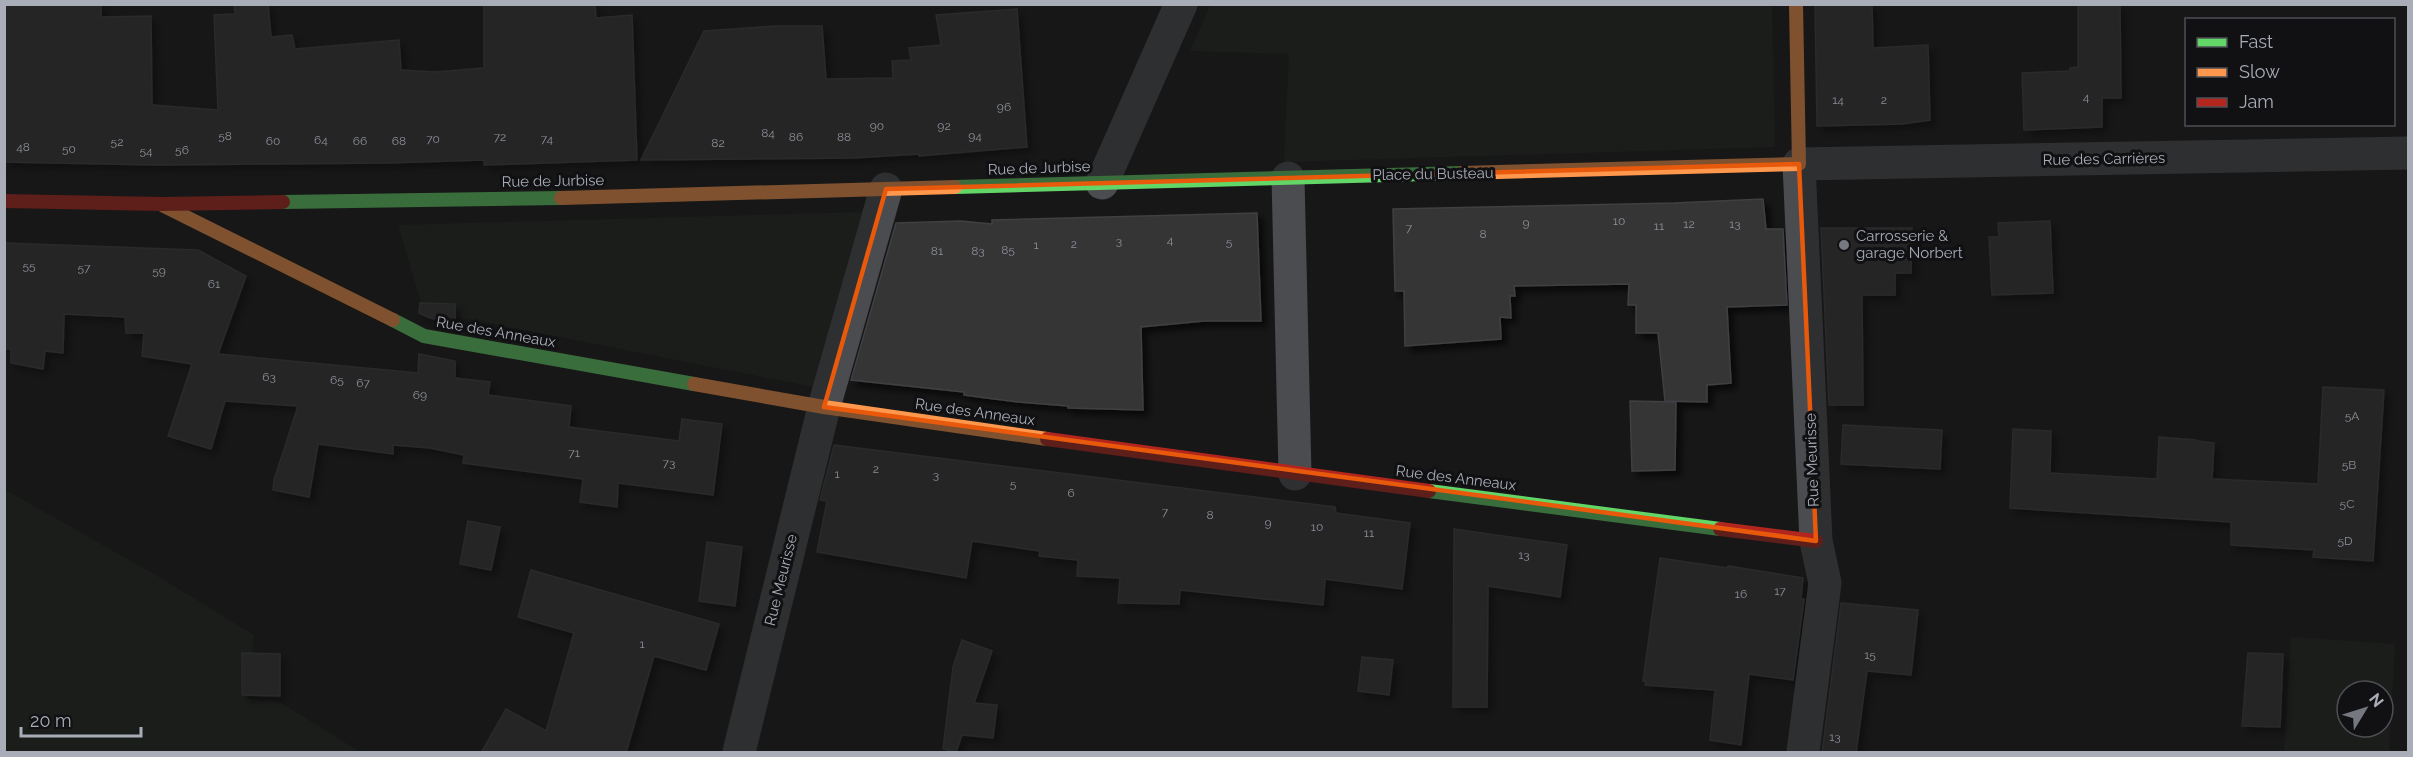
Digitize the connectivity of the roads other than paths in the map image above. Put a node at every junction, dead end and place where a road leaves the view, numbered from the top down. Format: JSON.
{"nodes":[{"id":1,"x":1181,"y":4,"type":"edge"},
{"id":2,"x":1796,"y":4,"type":"edge"},
{"id":3,"x":2409,"y":153,"type":"edge"},
{"id":4,"x":1799,"y":164,"type":"junction"},
{"id":5,"x":1288,"y":178,"type":"junction"},
{"id":6,"x":1102,"y":183,"type":"junction"},
{"id":7,"x":886,"y":189,"type":"junction"},
{"id":8,"x":4,"y":201,"type":"edge"},
{"id":9,"x":160,"y":204,"type":"junction"},
{"id":10,"x":824,"y":407,"type":"junction"},
{"id":11,"x":1295,"y":474,"type":"junction"},
{"id":12,"x":1816,"y":541,"type":"junction"},
{"id":13,"x":739,"y":753,"type":"edge"},
{"id":14,"x":1803,"y":753,"type":"edge"}],
"edges":[{"from":1,"to":6,"type":"street"},
{"from":2,"to":4,"type":"street"},
{"from":3,"to":4,"type":"street","name":"Rue des Carrières"},
{"from":4,"to":5,"type":"street","name":"Place du Busteau"},
{"from":4,"to":12,"type":"street","name":"Rue Meurisse"},
{"from":5,"to":6,"type":"street","name":"Place du Busteau"},
{"from":5,"to":11,"type":"street"},
{"from":6,"to":7,"type":"street","name":"Rue de Jurbise"},
{"from":7,"to":9,"type":"street","name":"Rue de Jurbise"},
{"from":7,"to":10,"type":"street","name":"Rue Meurisse"},
{"from":8,"to":9,"type":"street","name":"Rue de Jurbise"},
{"from":9,"to":10,"type":"street","name":"Rue des Anneaux"},
{"from":10,"to":11,"type":"street","name":"Rue des Anneaux"},
{"from":10,"to":13,"type":"street","name":"Rue Meurisse"},
{"from":11,"to":12,"type":"street","name":"Rue des Anneaux"},
{"from":12,"to":14,"type":"street","name":"Rue Meurisse"}]}
